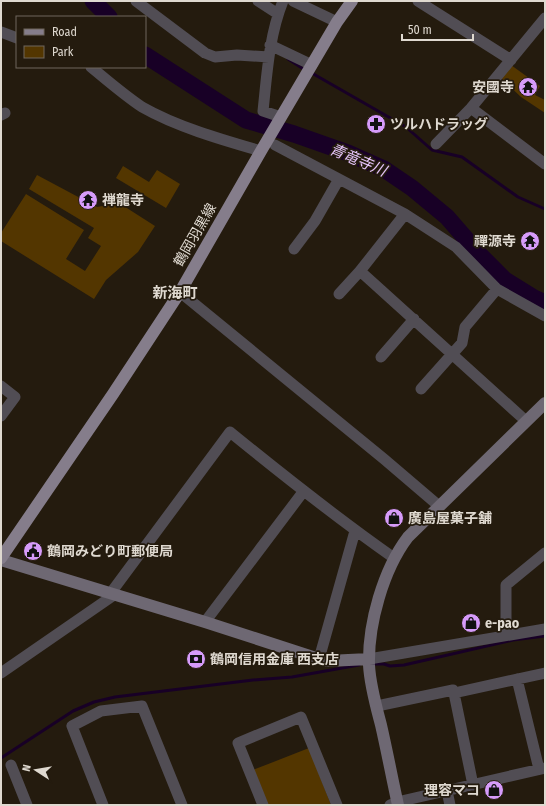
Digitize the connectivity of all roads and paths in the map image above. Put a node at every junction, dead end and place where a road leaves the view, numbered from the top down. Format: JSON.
{"nodes":[{"id":1,"x":136,"y":1,"type":"edge"},
{"id":2,"x":258,"y":1,"type":"edge"},
{"id":3,"x":283,"y":1,"type":"edge"},
{"id":4,"x":293,"y":1,"type":"edge"},
{"id":5,"x":352,"y":1,"type":"edge"},
{"id":6,"x":418,"y":1,"type":"edge"},
{"id":7,"x":278,"y":14,"type":"junction"},
{"id":8,"x":545,"y":18,"type":"edge"},
{"id":9,"x":337,"y":22,"type":"junction"},
{"id":10,"x":1,"y":32,"type":"edge"},
{"id":11,"x":16,"y":38,"type":"edge"},
{"id":12,"x":270,"y":45,"type":"junction"},
{"id":13,"x":269,"y":57,"type":"junction"},
{"id":14,"x":511,"y":60,"type":"junction"},
{"id":15,"x":312,"y":65,"type":"junction"},
{"id":16,"x":92,"y":68,"type":"edge"},
{"id":17,"x":471,"y":108,"type":"junction"},
{"id":18,"x":283,"y":113,"type":"junction"},
{"id":19,"x":436,"y":144,"type":"dead end"},
{"id":20,"x":275,"y":145,"type":"dead end"},
{"id":21,"x":261,"y":151,"type":"junction"},
{"id":22,"x":545,"y":164,"type":"edge"},
{"id":23,"x":339,"y":179,"type":"junction"},
{"id":24,"x":405,"y":214,"type":"junction"},
{"id":25,"x":294,"y":250,"type":"dead end"},
{"id":26,"x":360,"y":271,"type":"junction"},
{"id":27,"x":497,"y":289,"type":"junction"},
{"id":28,"x":180,"y":292,"type":"junction"},
{"id":29,"x":339,"y":294,"type":"dead end"},
{"id":30,"x":545,"y":316,"type":"edge"},
{"id":31,"x":414,"y":319,"type":"junction"},
{"id":32,"x":453,"y":354,"type":"junction"},
{"id":33,"x":381,"y":357,"type":"dead end"},
{"id":34,"x":1,"y":386,"type":"edge"},
{"id":35,"x":421,"y":390,"type":"dead end"},
{"id":36,"x":545,"y":403,"type":"edge"},
{"id":37,"x":1,"y":416,"type":"edge"},
{"id":38,"x":526,"y":421,"type":"junction"},
{"id":39,"x":303,"y":492,"type":"junction"},
{"id":40,"x":439,"y":506,"type":"junction"},
{"id":41,"x":355,"y":531,"type":"junction"},
{"id":42,"x":545,"y":553,"type":"edge"},
{"id":43,"x":394,"y":558,"type":"junction"},
{"id":44,"x":1,"y":559,"type":"edge"},
{"id":45,"x":112,"y":594,"type":"junction"},
{"id":46,"x":205,"y":622,"type":"junction"},
{"id":47,"x":545,"y":629,"type":"edge"},
{"id":48,"x":506,"y":635,"type":"junction"},
{"id":49,"x":369,"y":658,"type":"junction"},
{"id":50,"x":318,"y":659,"type":"junction"},
{"id":51,"x":1,"y":673,"type":"edge"},
{"id":52,"x":545,"y":673,"type":"edge"},
{"id":53,"x":517,"y":679,"type":"junction"},
{"id":54,"x":454,"y":693,"type":"junction"},
{"id":55,"x":376,"y":706,"type":"junction"},
{"id":56,"x":11,"y":765,"type":"dead end"},
{"id":57,"x":542,"y":768,"type":"edge"},
{"id":58,"x":472,"y":785,"type":"junction"},
{"id":59,"x":446,"y":792,"type":"junction"},
{"id":60,"x":395,"y":804,"type":"edge"},
{"id":61,"x":26,"y":805,"type":"edge"},
{"id":62,"x":103,"y":805,"type":"edge"},
{"id":63,"x":182,"y":805,"type":"edge"},
{"id":64,"x":263,"y":805,"type":"edge"},
{"id":65,"x":337,"y":805,"type":"edge"},
{"id":66,"x":450,"y":805,"type":"edge"}],
"edges":[{"from":1,"to":13,"type":"street"},
{"from":2,"to":7,"type":"street"},
{"from":3,"to":7,"type":"street"},
{"from":4,"to":9,"type":"street"},
{"from":5,"to":9,"type":"main road","name":"鶴岡羽黒線"},
{"from":6,"to":14,"type":"street"},
{"from":7,"to":12,"type":"street"},
{"from":8,"to":14,"type":"street"},
{"from":9,"to":15,"type":"main road","name":"鶴岡羽黒線"},
{"from":10,"to":11,"type":"street"},
{"from":12,"to":13,"type":"street"},
{"from":12,"to":15,"type":"street"},
{"from":13,"to":18,"type":"street"},
{"from":14,"to":17,"type":"street"},
{"from":15,"to":18,"type":"main road","name":"鶴岡羽黒線"},
{"from":16,"to":21,"type":"street"},
{"from":17,"to":19,"type":"street"},
{"from":17,"to":22,"type":"street"},
{"from":18,"to":21,"type":"main road","name":"鶴岡羽黒線"},
{"from":20,"to":23,"type":"street"},
{"from":21,"to":28,"type":"main road","name":"鶴岡羽黒線"},
{"from":23,"to":24,"type":"street"},
{"from":23,"to":25,"type":"street"},
{"from":24,"to":26,"type":"street"},
{"from":24,"to":27,"type":"street"},
{"from":26,"to":29,"type":"street"},
{"from":26,"to":31,"type":"street"},
{"from":27,"to":30,"type":"street"},
{"from":27,"to":32,"type":"street"},
{"from":28,"to":40,"type":"street"},
{"from":28,"to":44,"type":"main road","name":"鶴岡羽黒線"},
{"from":31,"to":32,"type":"street"},
{"from":31,"to":33,"type":"street"},
{"from":32,"to":35,"type":"street"},
{"from":32,"to":38,"type":"street"},
{"from":34,"to":37,"type":"street"},
{"from":36,"to":38,"type":"street"},
{"from":38,"to":40,"type":"street"},
{"from":39,"to":41,"type":"street"},
{"from":39,"to":45,"type":"street"},
{"from":39,"to":46,"type":"street"},
{"from":40,"to":43,"type":"street"},
{"from":41,"to":43,"type":"street"},
{"from":41,"to":50,"type":"street"},
{"from":42,"to":48,"type":"street"},
{"from":43,"to":49,"type":"street"},
{"from":44,"to":45,"type":"street"},
{"from":45,"to":46,"type":"street"},
{"from":45,"to":51,"type":"street"},
{"from":46,"to":50,"type":"street"},
{"from":47,"to":48,"type":"street"},
{"from":48,"to":49,"type":"street"},
{"from":49,"to":50,"type":"street"},
{"from":49,"to":55,"type":"street"},
{"from":52,"to":53,"type":"street"},
{"from":53,"to":54,"type":"street"},
{"from":53,"to":57,"type":"street"},
{"from":54,"to":55,"type":"street"},
{"from":54,"to":58,"type":"street"},
{"from":55,"to":60,"type":"street"},
{"from":56,"to":61,"type":"street"},
{"from":57,"to":58,"type":"street"},
{"from":58,"to":59,"type":"street"},
{"from":59,"to":60,"type":"street"},
{"from":59,"to":66,"type":"street"},
{"from":62,"to":63,"type":"street"},
{"from":64,"to":65,"type":"street"}]}
